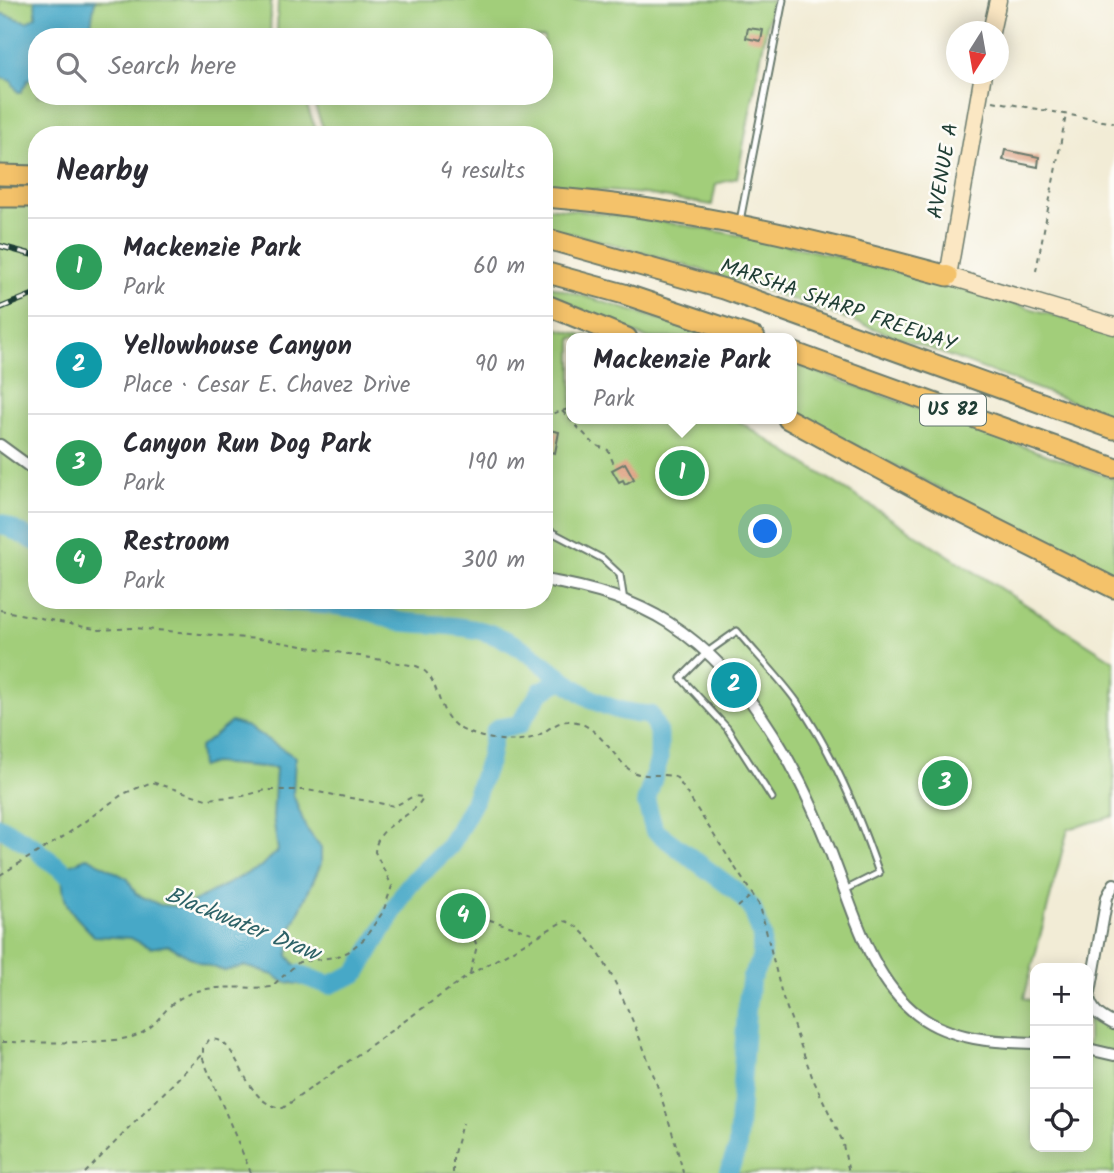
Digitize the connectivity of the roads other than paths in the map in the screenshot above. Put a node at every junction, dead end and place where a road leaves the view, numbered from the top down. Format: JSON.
{"nodes":[{"id":1,"x":783,"y":0,"type":"edge"},
{"id":2,"x":998,"y":0,"type":"edge"},
{"id":3,"x":993,"y":21,"type":"edge"},
{"id":4,"x":981,"y":84,"type":"edge"},
{"id":5,"x":0,"y":175,"type":"edge"},
{"id":6,"x":28,"y":176,"type":"edge"},
{"id":7,"x":0,"y":197,"type":"edge"},
{"id":8,"x":28,"y":197,"type":"edge"},
{"id":9,"x":553,"y":198,"type":"edge"},
{"id":10,"x":739,"y":224,"type":"junction"},
{"id":11,"x":553,"y":241,"type":"edge"},
{"id":12,"x":553,"y":274,"type":"edge"},
{"id":13,"x":948,"y":276,"type":"junction"},
{"id":14,"x":553,"y":308,"type":"edge"},
{"id":15,"x":1114,"y":326,"type":"edge"},
{"id":16,"x":615,"y":333,"type":"edge"},
{"id":17,"x":740,"y":333,"type":"edge"},
{"id":18,"x":797,"y":354,"type":"edge"},
{"id":19,"x":797,"y":424,"type":"edge"},
{"id":20,"x":1114,"y":429,"type":"edge"},
{"id":21,"x":0,"y":445,"type":"edge"},
{"id":22,"x":28,"y":465,"type":"edge"},
{"id":23,"x":1114,"y":468,"type":"edge"},
{"id":24,"x":553,"y":533,"type":"edge"},
{"id":25,"x":553,"y":582,"type":"edge"},
{"id":26,"x":1114,"y":587,"type":"edge"},
{"id":27,"x":624,"y":601,"type":"junction"},
{"id":28,"x":706,"y":653,"type":"junction"},
{"id":29,"x":772,"y":798,"type":"dead end"},
{"id":30,"x":1114,"y":884,"type":"edge"},
{"id":31,"x":845,"y":890,"type":"junction"},
{"id":32,"x":1093,"y":976,"type":"edge"},
{"id":33,"x":1093,"y":1010,"type":"edge"},
{"id":34,"x":1114,"y":1024,"type":"edge"},
{"id":35,"x":1030,"y":1043,"type":"edge"},
{"id":36,"x":1093,"y":1050,"type":"edge"},
{"id":37,"x":1114,"y":1055,"type":"edge"}],
"edges":[{"from":1,"to":10,"type":"lane"},
{"from":2,"to":3,"type":"main road"},
{"from":4,"to":13,"type":"main road","name":"AVENUE A"},
{"from":5,"to":6,"type":"highway"},
{"from":7,"to":8,"type":"highway"},
{"from":9,"to":10,"type":"highway"},
{"from":10,"to":13,"type":"highway"},
{"from":11,"to":20,"type":"highway","name":"MARSHA SHARP FREEWAY","number":"US 82"},
{"from":12,"to":17,"type":"highway"},
{"from":13,"to":15,"type":"main road"},
{"from":14,"to":16,"type":"highway"},
{"from":18,"to":23,"type":"highway","number":"US 82"},
{"from":19,"to":26,"type":"highway"},
{"from":21,"to":22,"type":"street"},
{"from":24,"to":27,"type":"lane"},
{"from":25,"to":27,"type":"street"},
{"from":27,"to":28,"type":"street"},
{"from":28,"to":29,"type":"lane"},
{"from":28,"to":31,"type":"street"},
{"from":28,"to":31,"type":"lane"},
{"from":30,"to":32,"type":"street"},
{"from":31,"to":35,"type":"street"},
{"from":33,"to":34,"type":"street"},
{"from":36,"to":37,"type":"street"}]}
